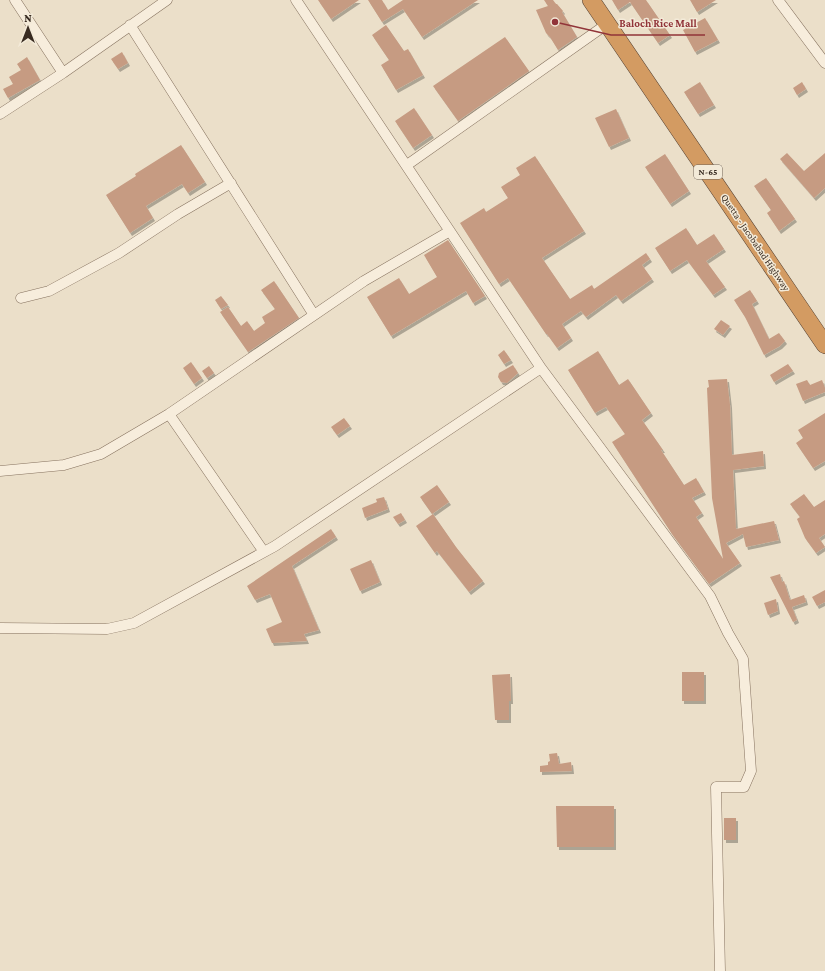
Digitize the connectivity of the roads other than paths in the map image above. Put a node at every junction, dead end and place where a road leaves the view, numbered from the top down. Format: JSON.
{"nodes":[{"id":1,"x":15,"y":0,"type":"edge"},
{"id":2,"x":167,"y":0,"type":"edge"},
{"id":3,"x":296,"y":0,"type":"edge"},
{"id":4,"x":591,"y":0,"type":"edge"},
{"id":5,"x":778,"y":0,"type":"edge"},
{"id":6,"x":607,"y":24,"type":"junction"},
{"id":7,"x":130,"y":26,"type":"junction"},
{"id":8,"x":825,"y":63,"type":"edge"},
{"id":9,"x":63,"y":73,"type":"junction"},
{"id":10,"x":0,"y":114,"type":"edge"},
{"id":11,"x":407,"y":165,"type":"junction"},
{"id":12,"x":230,"y":183,"type":"junction"},
{"id":13,"x":450,"y":231,"type":"junction"},
{"id":14,"x":21,"y":298,"type":"dead end"},
{"id":15,"x":314,"y":315,"type":"junction"},
{"id":16,"x":825,"y":345,"type":"edge"},
{"id":17,"x":541,"y":368,"type":"junction"},
{"id":18,"x":170,"y":414,"type":"junction"},
{"id":19,"x":0,"y":471,"type":"edge"},
{"id":20,"x":264,"y":552,"type":"junction"},
{"id":21,"x":0,"y":628,"type":"edge"},
{"id":22,"x":720,"y":971,"type":"edge"}],
"edges":[{"from":1,"to":9,"type":"street"},
{"from":2,"to":7,"type":"street"},
{"from":3,"to":11,"type":"street"},
{"from":4,"to":6,"type":"highway","name":"Quetta - Jacobabad Highway","number":"N-65"},
{"from":5,"to":8,"type":"street"},
{"from":6,"to":11,"type":"street"},
{"from":6,"to":16,"type":"highway","name":"Quetta - Jacobabad Highway","number":"N-65"},
{"from":7,"to":9,"type":"street"},
{"from":7,"to":12,"type":"street"},
{"from":9,"to":10,"type":"street"},
{"from":11,"to":13,"type":"street"},
{"from":12,"to":14,"type":"street"},
{"from":12,"to":15,"type":"street"},
{"from":13,"to":15,"type":"street"},
{"from":13,"to":17,"type":"street"},
{"from":15,"to":18,"type":"street"},
{"from":17,"to":20,"type":"street"},
{"from":17,"to":22,"type":"street"},
{"from":18,"to":19,"type":"street"},
{"from":18,"to":20,"type":"street"},
{"from":20,"to":21,"type":"street"}]}
